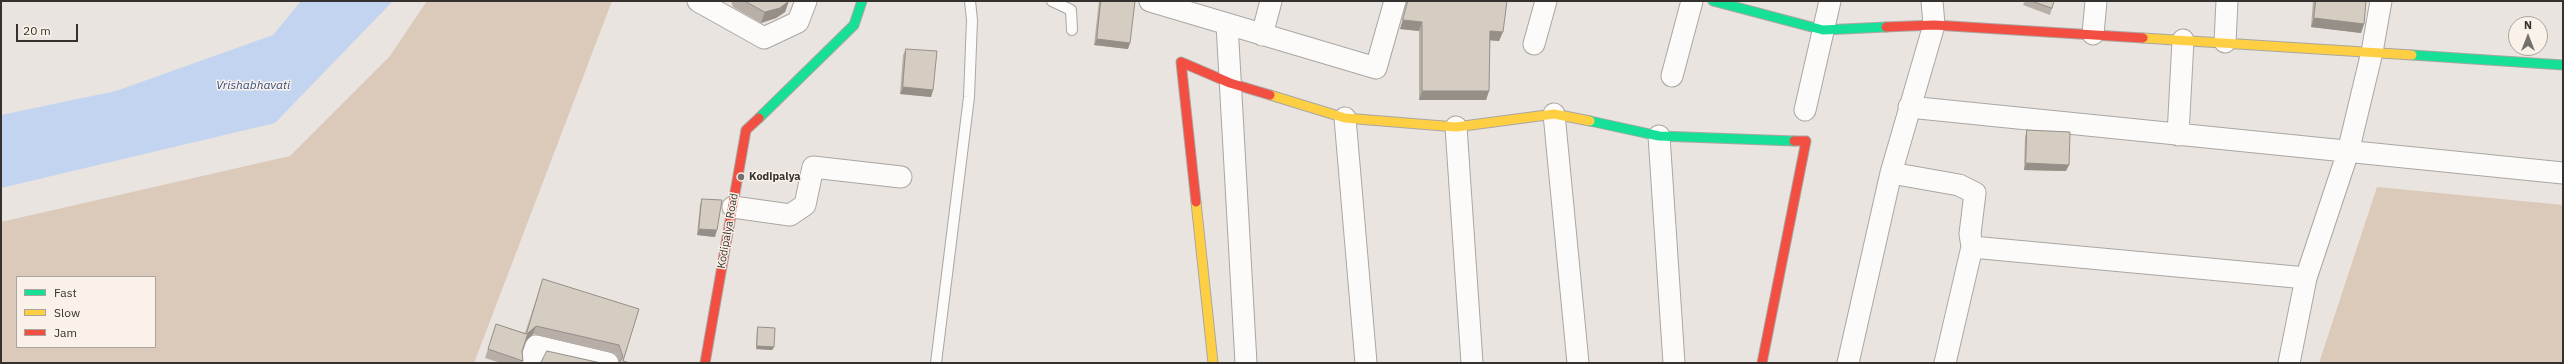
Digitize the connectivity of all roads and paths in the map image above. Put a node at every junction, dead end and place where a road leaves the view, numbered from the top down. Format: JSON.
{"nodes":[{"id":1,"x":698,"y":1,"type":"edge"},
{"id":2,"x":806,"y":1,"type":"edge"},
{"id":3,"x":862,"y":1,"type":"edge"},
{"id":4,"x":970,"y":1,"type":"edge"},
{"id":5,"x":1052,"y":1,"type":"edge"},
{"id":6,"x":1150,"y":1,"type":"edge"},
{"id":7,"x":1270,"y":1,"type":"edge"},
{"id":8,"x":1395,"y":1,"type":"edge"},
{"id":9,"x":1546,"y":1,"type":"edge"},
{"id":10,"x":1692,"y":1,"type":"edge"},
{"id":11,"x":1713,"y":1,"type":"edge"},
{"id":12,"x":1830,"y":1,"type":"edge"},
{"id":13,"x":1932,"y":1,"type":"edge"},
{"id":14,"x":2096,"y":1,"type":"edge"},
{"id":15,"x":2227,"y":1,"type":"edge"},
{"id":16,"x":2381,"y":1,"type":"edge"},
{"id":17,"x":1227,"y":24,"type":"junction"},
{"id":18,"x":1934,"y":25,"type":"junction"},
{"id":19,"x":1072,"y":30,"type":"dead end"},
{"id":20,"x":1823,"y":30,"type":"junction"},
{"id":21,"x":2093,"y":34,"type":"junction"},
{"id":22,"x":1262,"y":35,"type":"junction"},
{"id":23,"x":2183,"y":40,"type":"junction"},
{"id":24,"x":2225,"y":42,"type":"junction"},
{"id":25,"x":1534,"y":44,"type":"dead end"},
{"id":26,"x":2372,"y":52,"type":"junction"},
{"id":27,"x":2563,"y":65,"type":"edge"},
{"id":28,"x":1672,"y":76,"type":"dead end"},
{"id":29,"x":1230,"y":83,"type":"junction"},
{"id":30,"x":1909,"y":107,"type":"junction"},
{"id":31,"x":1805,"y":110,"type":"dead end"},
{"id":32,"x":1554,"y":114,"type":"junction"},
{"id":33,"x":1345,"y":118,"type":"junction"},
{"id":34,"x":1456,"y":127,"type":"junction"},
{"id":35,"x":2178,"y":135,"type":"junction"},
{"id":36,"x":1659,"y":136,"type":"junction"},
{"id":37,"x":2348,"y":152,"type":"junction"},
{"id":38,"x":1891,"y":173,"type":"junction"},
{"id":39,"x":2563,"y":173,"type":"edge"},
{"id":40,"x":901,"y":177,"type":"dead end"},
{"id":41,"x":733,"y":207,"type":"junction"},
{"id":42,"x":1972,"y":247,"type":"junction"},
{"id":43,"x":2306,"y":278,"type":"junction"},
{"id":44,"x":530,"y":363,"type":"edge"},
{"id":45,"x":608,"y":363,"type":"edge"},
{"id":46,"x":705,"y":363,"type":"edge"},
{"id":47,"x":936,"y":363,"type":"edge"},
{"id":48,"x":1212,"y":363,"type":"edge"},
{"id":49,"x":1246,"y":363,"type":"edge"},
{"id":50,"x":1366,"y":363,"type":"edge"},
{"id":51,"x":1472,"y":363,"type":"edge"},
{"id":52,"x":1578,"y":363,"type":"edge"},
{"id":53,"x":1674,"y":363,"type":"edge"},
{"id":54,"x":1762,"y":363,"type":"edge"},
{"id":55,"x":1848,"y":363,"type":"edge"},
{"id":56,"x":1944,"y":363,"type":"edge"},
{"id":57,"x":2289,"y":363,"type":"edge"}],
"edges":[{"from":1,"to":2,"type":"street"},
{"from":3,"to":41,"type":"street","name":"Kodipalya Road"},
{"from":4,"to":47,"type":"lane"},
{"from":5,"to":19,"type":"lane"},
{"from":6,"to":17,"type":"street"},
{"from":7,"to":22,"type":"street"},
{"from":8,"to":22,"type":"street"},
{"from":9,"to":25,"type":"street"},
{"from":10,"to":28,"type":"street"},
{"from":11,"to":20,"type":"street"},
{"from":12,"to":20,"type":"street"},
{"from":13,"to":18,"type":"street"},
{"from":14,"to":21,"type":"street"},
{"from":15,"to":24,"type":"street"},
{"from":16,"to":26,"type":"street"},
{"from":17,"to":22,"type":"street"},
{"from":17,"to":29,"type":"street"},
{"from":18,"to":20,"type":"street"},
{"from":18,"to":21,"type":"street"},
{"from":18,"to":30,"type":"street"},
{"from":20,"to":31,"type":"street"},
{"from":21,"to":23,"type":"street"},
{"from":23,"to":24,"type":"street"},
{"from":23,"to":35,"type":"street"},
{"from":24,"to":26,"type":"street"},
{"from":26,"to":27,"type":"street"},
{"from":26,"to":37,"type":"street"},
{"from":29,"to":33,"type":"street"},
{"from":29,"to":48,"type":"street"},
{"from":29,"to":49,"type":"street"},
{"from":30,"to":35,"type":"street"},
{"from":30,"to":38,"type":"street"},
{"from":32,"to":34,"type":"street"},
{"from":32,"to":36,"type":"street"},
{"from":32,"to":52,"type":"street"},
{"from":33,"to":34,"type":"street"},
{"from":33,"to":50,"type":"street"},
{"from":34,"to":51,"type":"street"},
{"from":35,"to":37,"type":"street"},
{"from":36,"to":53,"type":"street"},
{"from":36,"to":54,"type":"street"},
{"from":37,"to":39,"type":"street"},
{"from":37,"to":43,"type":"street"},
{"from":38,"to":42,"type":"street"},
{"from":38,"to":55,"type":"street"},
{"from":40,"to":41,"type":"street"},
{"from":41,"to":46,"type":"street","name":"Kodipalya Road"},
{"from":42,"to":43,"type":"street"},
{"from":42,"to":56,"type":"street"},
{"from":43,"to":57,"type":"street"},
{"from":44,"to":45,"type":"street"}]}
